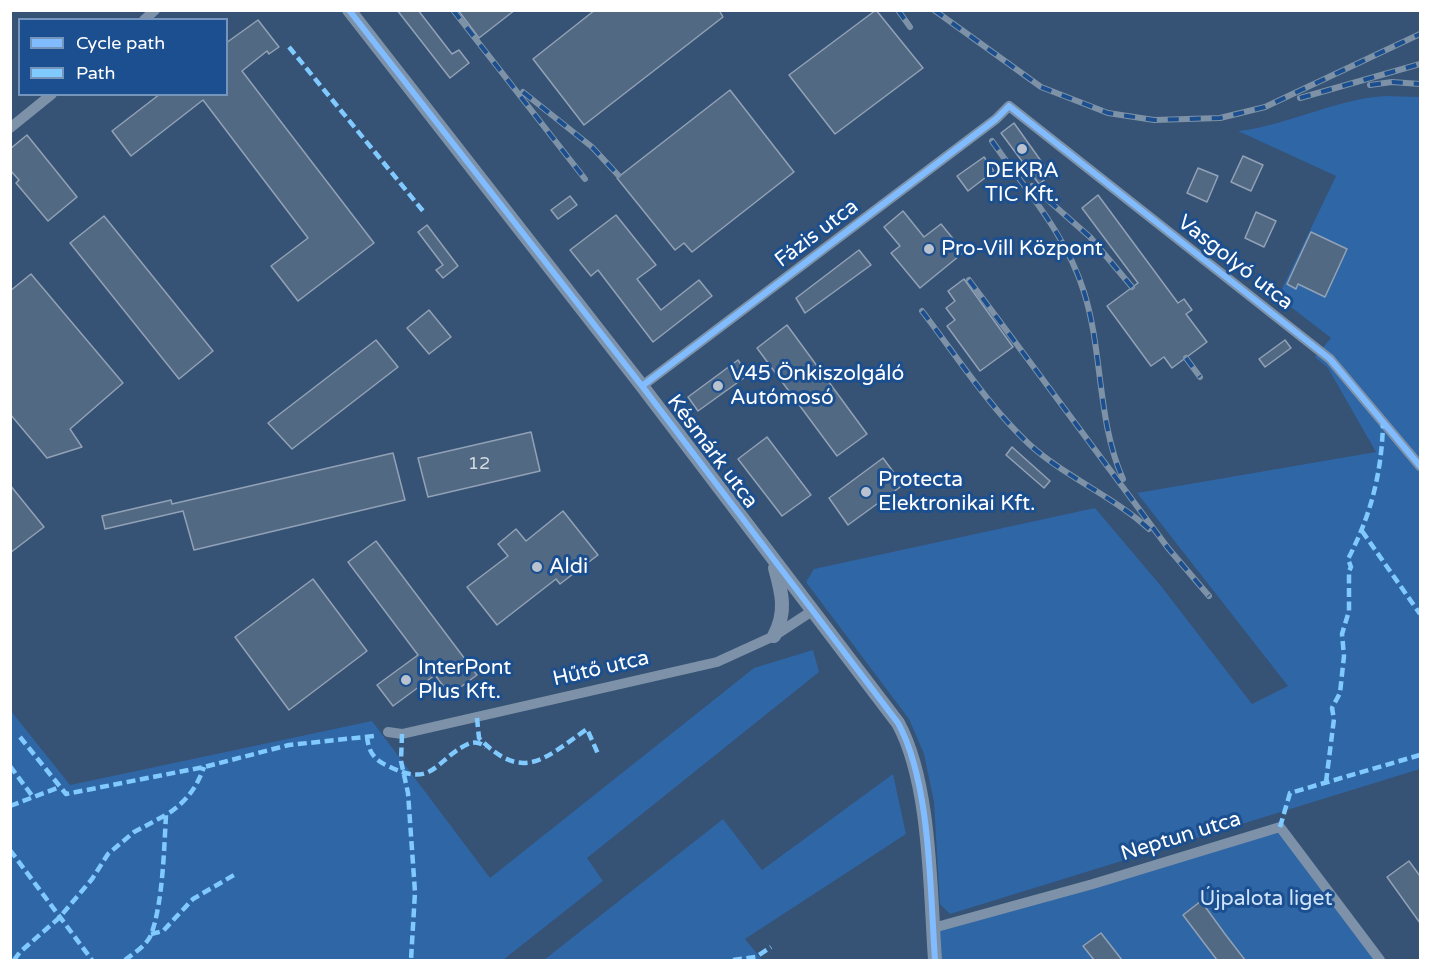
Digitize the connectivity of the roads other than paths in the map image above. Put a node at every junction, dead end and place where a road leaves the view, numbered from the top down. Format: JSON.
{"nodes":[{"id":1,"x":350,"y":10,"type":"edge"},
{"id":2,"x":50,"y":96,"type":"edge"},
{"id":3,"x":1009,"y":106,"type":"joint"},
{"id":4,"x":10,"y":128,"type":"edge"},
{"id":5,"x":642,"y":386,"type":"junction"},
{"id":6,"x":1420,"y":466,"type":"edge"},
{"id":7,"x":773,"y":560,"type":"junction"},
{"id":8,"x":812,"y":611,"type":"junction"},
{"id":9,"x":774,"y":636,"type":"junction"},
{"id":10,"x":388,"y":732,"type":"dead end"},
{"id":11,"x":933,"y":928,"type":"junction"},
{"id":12,"x":935,"y":960,"type":"edge"},
{"id":13,"x":1380,"y":960,"type":"edge"}],
"edges":[{"from":1,"to":5,"type":"street","name":"Késmárk utca"},
{"from":2,"to":4,"type":"street"},
{"from":3,"to":5,"type":"street","name":"Fázis utca"},
{"from":3,"to":6,"type":"street","name":"Vasgolyó utca"},
{"from":5,"to":7,"type":"street","name":"Késmárk utca"},
{"from":7,"to":8,"type":"street","name":"Késmárk utca"},
{"from":7,"to":9,"type":"street"},
{"from":8,"to":9,"type":"street","name":"Hűtő utca"},
{"from":8,"to":11,"type":"street","name":"Késmárk utca"},
{"from":9,"to":10,"type":"street","name":"Hűtő utca"},
{"from":11,"to":12,"type":"street","name":"Késmárk utca"},
{"from":11,"to":13,"type":"street","name":"Neptun utca"}]}
